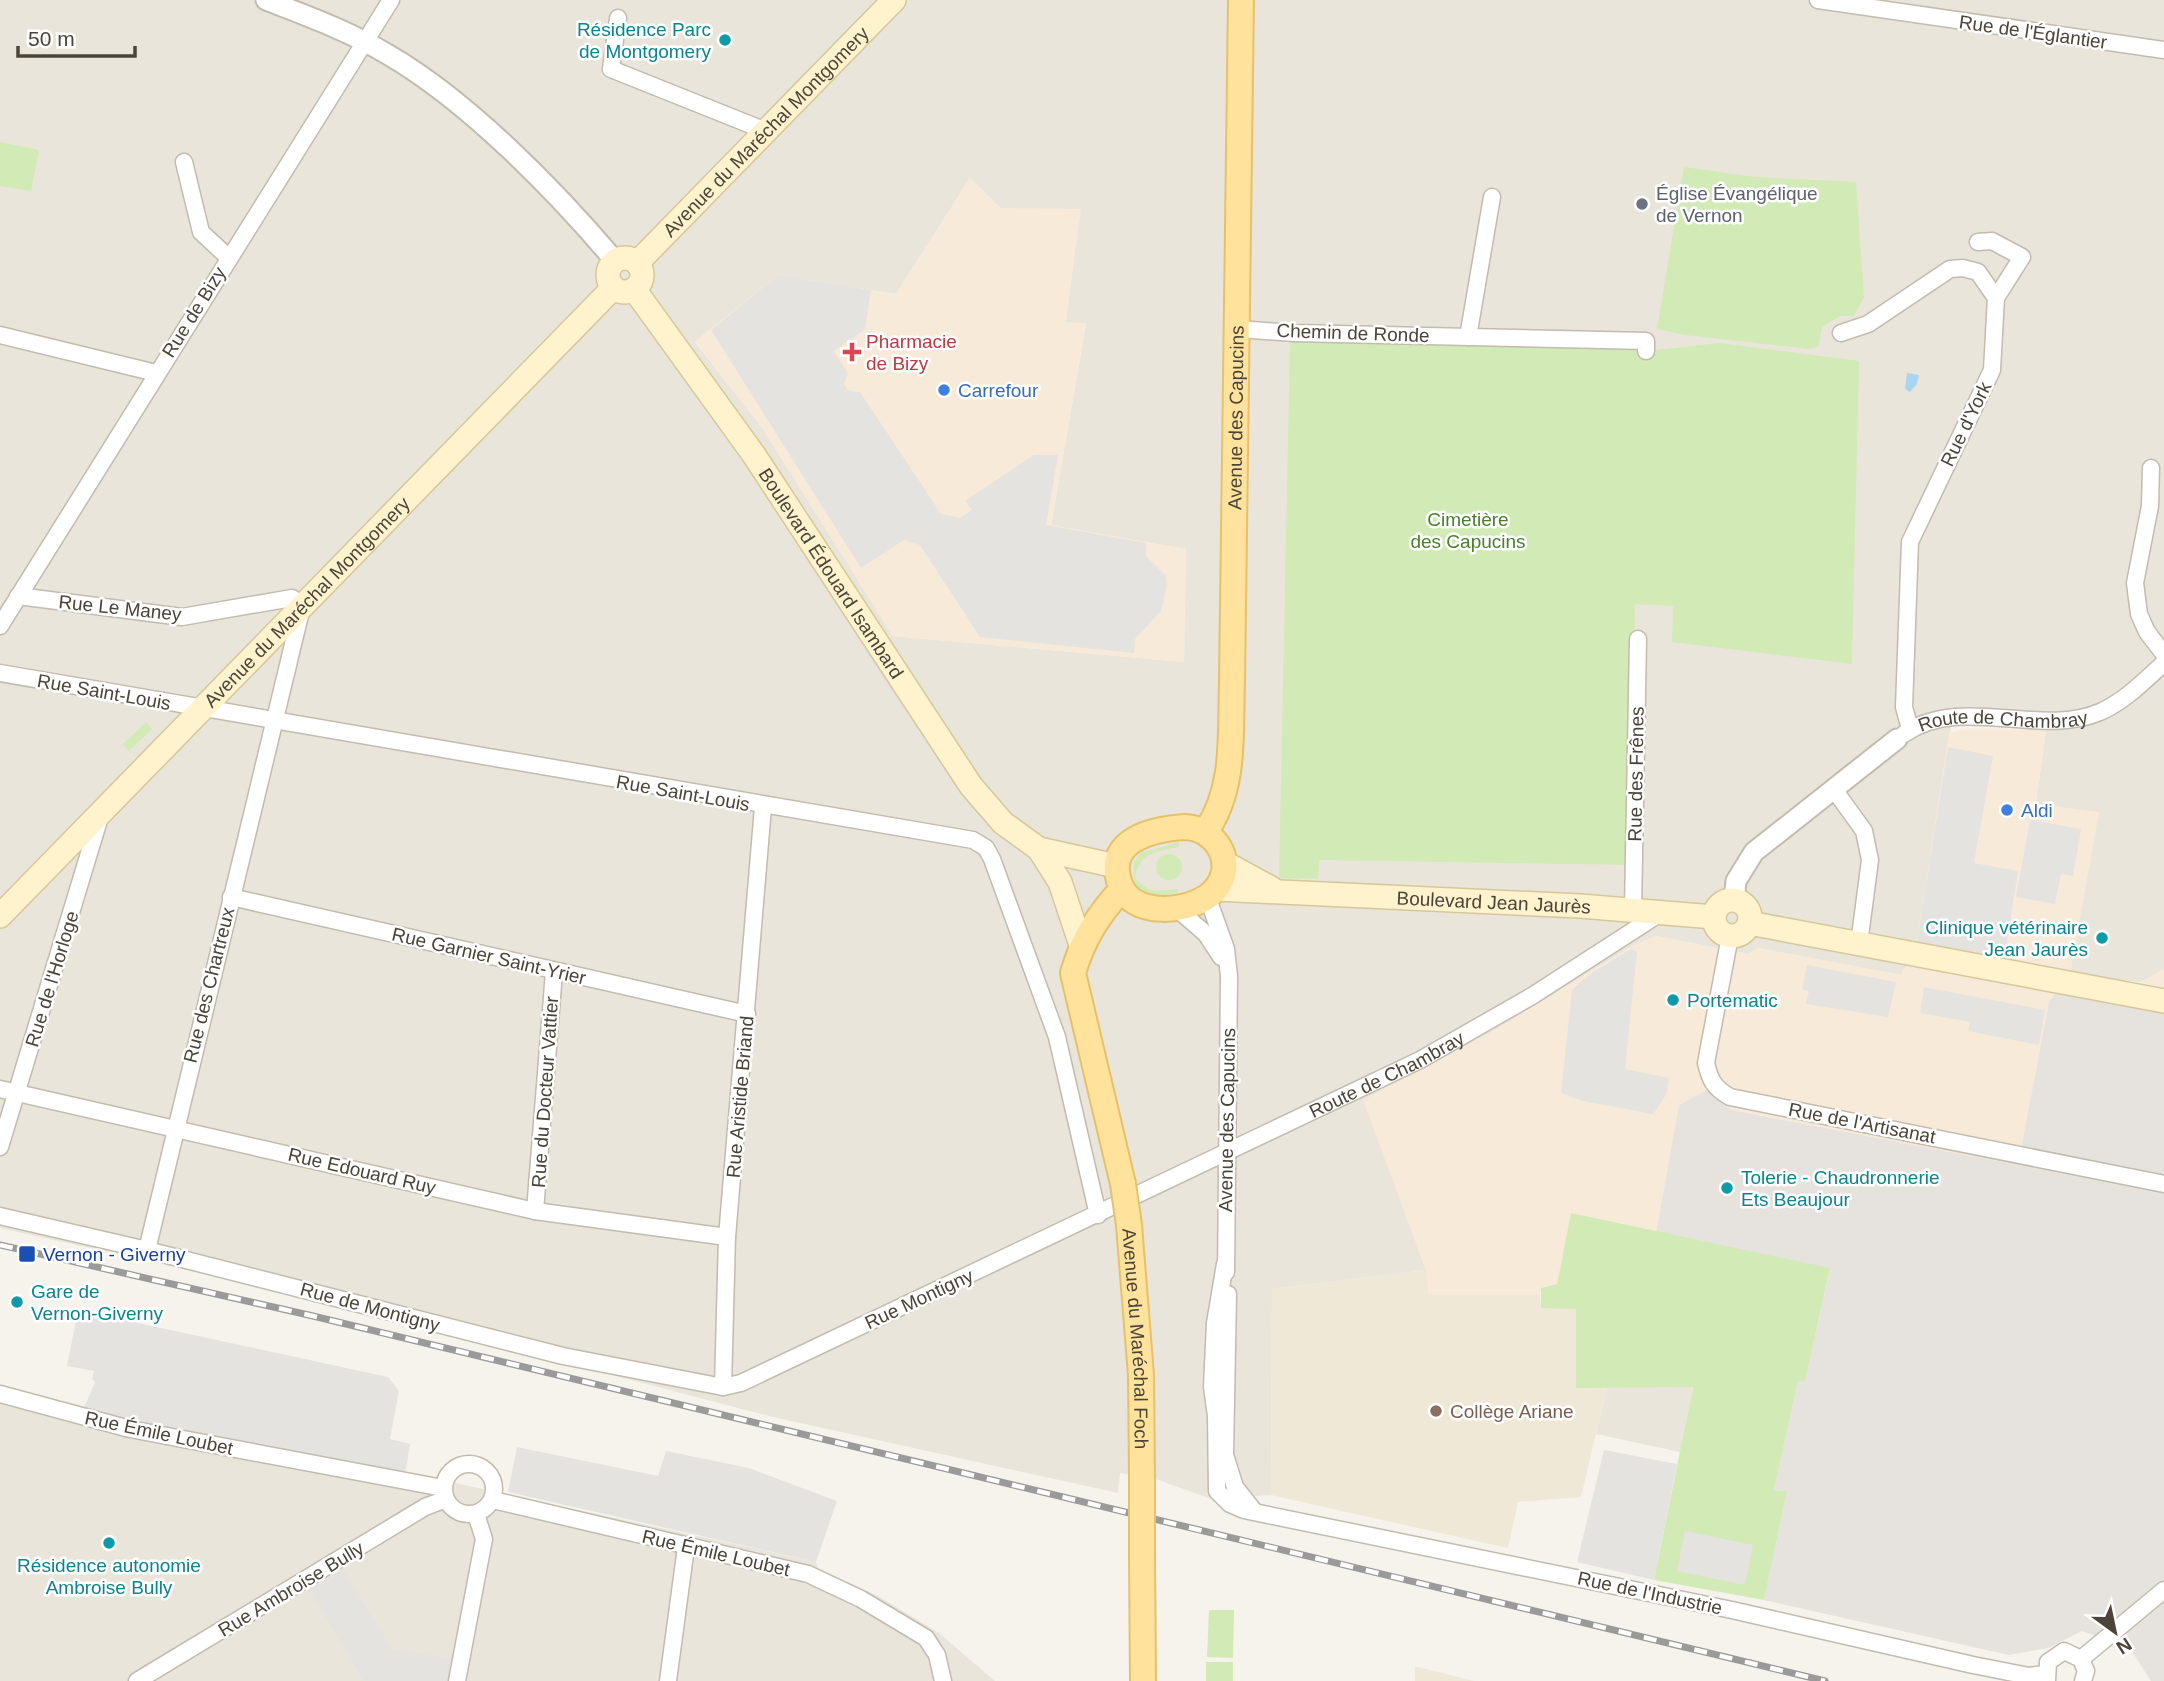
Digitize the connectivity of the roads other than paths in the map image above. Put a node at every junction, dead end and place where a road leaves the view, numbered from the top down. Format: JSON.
{"nodes":[{"id":1,"x":266,"y":0,"type":"edge"},
{"id":2,"x":391,"y":0,"type":"edge"},
{"id":3,"x":894,"y":0,"type":"edge"},
{"id":4,"x":1241,"y":0,"type":"edge"},
{"id":5,"x":1818,"y":0,"type":"edge"},
{"id":6,"x":618,"y":18,"type":"dead end"},
{"id":7,"x":364,"y":41,"type":"junction"},
{"id":8,"x":2164,"y":50,"type":"edge"},
{"id":9,"x":766,"y":131,"type":"junction"},
{"id":10,"x":184,"y":162,"type":"dead end"},
{"id":11,"x":1492,"y":197,"type":"dead end"},
{"id":12,"x":1978,"y":242,"type":"dead end"},
{"id":13,"x":229,"y":258,"type":"junction"},
{"id":14,"x":626,"y":262,"type":"junction"},
{"id":15,"x":624,"y":289,"type":"junction"},
{"id":16,"x":1996,"y":298,"type":"junction"},
{"id":17,"x":1238,"y":329,"type":"junction"},
{"id":18,"x":1841,"y":333,"type":"dead end"},
{"id":19,"x":0,"y":335,"type":"edge"},
{"id":20,"x":1468,"y":337,"type":"junction"},
{"id":21,"x":1646,"y":351,"type":"dead end"},
{"id":22,"x":156,"y":373,"type":"junction"},
{"id":23,"x":2151,"y":468,"type":"dead end"},
{"id":24,"x":18,"y":596,"type":"junction"},
{"id":25,"x":302,"y":607,"type":"junction"},
{"id":26,"x":0,"y":626,"type":"edge"},
{"id":27,"x":1638,"y":639,"type":"dead end"},
{"id":28,"x":2164,"y":654,"type":"edge"},
{"id":29,"x":2164,"y":663,"type":"edge"},
{"id":30,"x":0,"y":674,"type":"edge"},
{"id":31,"x":202,"y":709,"type":"junction"},
{"id":32,"x":274,"y":722,"type":"junction"},
{"id":33,"x":1904,"y":734,"type":"junction"},
{"id":34,"x":1833,"y":788,"type":"junction"},
{"id":35,"x":763,"y":807,"type":"junction"},
{"id":36,"x":102,"y":811,"type":"junction"},
{"id":37,"x":1206,"y":831,"type":"junction"},
{"id":38,"x":1039,"y":849,"type":"junction"},
{"id":39,"x":1226,"y":863,"type":"junction"},
{"id":40,"x":1119,"y":877,"type":"junction"},
{"id":41,"x":1274,"y":890,"type":"junction"},
{"id":42,"x":1211,"y":893,"type":"junction"},
{"id":43,"x":231,"y":897,"type":"junction"},
{"id":44,"x":1734,"y":901,"type":"junction"},
{"id":45,"x":1175,"y":907,"type":"junction"},
{"id":46,"x":1148,"y":908,"type":"junction"},
{"id":47,"x":1633,"y":909,"type":"junction"},
{"id":48,"x":1664,"y":911,"type":"junction"},
{"id":49,"x":0,"y":916,"type":"edge"},
{"id":50,"x":1714,"y":917,"type":"junction"},
{"id":51,"x":1739,"y":929,"type":"junction"},
{"id":52,"x":1081,"y":944,"type":"junction"},
{"id":53,"x":1859,"y":944,"type":"junction"},
{"id":54,"x":554,"y":972,"type":"junction"},
{"id":55,"x":1229,"y":976,"type":"junction"},
{"id":56,"x":2164,"y":1001,"type":"edge"},
{"id":57,"x":1078,"y":1002,"type":"junction"},
{"id":58,"x":747,"y":1014,"type":"junction"},
{"id":59,"x":0,"y":1089,"type":"edge"},
{"id":60,"x":16,"y":1093,"type":"junction"},
{"id":61,"x":174,"y":1128,"type":"junction"},
{"id":62,"x":0,"y":1147,"type":"edge"},
{"id":63,"x":1227,"y":1152,"type":"junction"},
{"id":64,"x":2164,"y":1184,"type":"edge"},
{"id":65,"x":535,"y":1211,"type":"junction"},
{"id":66,"x":1098,"y":1215,"type":"junction"},
{"id":67,"x":0,"y":1216,"type":"edge"},
{"id":68,"x":727,"y":1237,"type":"junction"},
{"id":69,"x":147,"y":1250,"type":"junction"},
{"id":70,"x":1225,"y":1264,"type":"junction"},
{"id":71,"x":741,"y":1382,"type":"joint"},
{"id":72,"x":723,"y":1387,"type":"junction"},
{"id":73,"x":0,"y":1394,"type":"edge"},
{"id":74,"x":444,"y":1493,"type":"junction"},
{"id":75,"x":1219,"y":1496,"type":"joint"},
{"id":76,"x":493,"y":1500,"type":"junction"},
{"id":77,"x":1254,"y":1511,"type":"junction"},
{"id":78,"x":476,"y":1514,"type":"junction"},
{"id":79,"x":686,"y":1547,"type":"junction"},
{"id":80,"x":2164,"y":1590,"type":"edge"},
{"id":81,"x":2081,"y":1659,"type":"junction"},
{"id":82,"x":163,"y":1674,"type":"edge"},
{"id":83,"x":2046,"y":1678,"type":"edge"},
{"id":84,"x":138,"y":1681,"type":"edge"},
{"id":85,"x":457,"y":1681,"type":"edge"},
{"id":86,"x":668,"y":1681,"type":"edge"},
{"id":87,"x":943,"y":1681,"type":"edge"},
{"id":88,"x":1143,"y":1681,"type":"edge"},
{"id":89,"x":2083,"y":1681,"type":"edge"}],
"edges":[{"from":1,"to":7,"type":"street"},
{"from":2,"to":7,"type":"street","name":"Rue de Bizy"},
{"from":3,"to":9,"type":"main road","name":"Avenue du Maréchal Montgomery"},
{"from":4,"to":17,"type":"main road","name":"Avenue des Capucins"},
{"from":5,"to":8,"type":"street","name":"Rue de l'Églantier"},
{"from":6,"to":9,"type":"street"},
{"from":7,"to":13,"type":"street","name":"Rue de Bizy"},
{"from":7,"to":14,"type":"street"},
{"from":9,"to":14,"type":"main road","name":"Avenue du Maréchal Montgomery"},
{"from":10,"to":13,"type":"street"},
{"from":11,"to":20,"type":"street"},
{"from":12,"to":16,"type":"street"},
{"from":13,"to":22,"type":"street","name":"Rue de Bizy"},
{"from":14,"to":15,"type":"main road"},
{"from":14,"to":15,"type":"main road"},
{"from":15,"to":25,"type":"main road","name":"Avenue du Maréchal Montgomery"},
{"from":15,"to":38,"type":"main road","name":"Boulevard Édouard Isambard"},
{"from":16,"to":18,"type":"street"},
{"from":16,"to":33,"type":"street","name":"Rue d'York"},
{"from":17,"to":20,"type":"street","name":"Chemin de Ronde"},
{"from":17,"to":37,"type":"main road","name":"Avenue des Capucins"},
{"from":19,"to":22,"type":"street"},
{"from":20,"to":21,"type":"street","name":"Chemin de Ronde"},
{"from":22,"to":24,"type":"street","name":"Rue de Bizy"},
{"from":23,"to":28,"type":"street"},
{"from":24,"to":25,"type":"street","name":"Rue Le Maney"},
{"from":24,"to":26,"type":"street","name":"Rue de Bizy"},
{"from":25,"to":31,"type":"main road","name":"Avenue du Maréchal Montgomery"},
{"from":25,"to":32,"type":"street","name":"Rue des Chartreux"},
{"from":27,"to":47,"type":"street","name":"Rue des Frênes"},
{"from":29,"to":33,"type":"street","name":"Route de Chambray"},
{"from":30,"to":31,"type":"street","name":"Rue Saint-Louis"},
{"from":31,"to":32,"type":"street","name":"Rue Saint-Louis"},
{"from":31,"to":36,"type":"main road","name":"Avenue du Maréchal Montgomery"},
{"from":32,"to":35,"type":"street","name":"Rue Saint-Louis"},
{"from":32,"to":43,"type":"street","name":"Rue des Chartreux"},
{"from":33,"to":34,"type":"street","name":"Route de Chambray"},
{"from":34,"to":44,"type":"street","name":"Route de Chambray"},
{"from":34,"to":53,"type":"street"},
{"from":35,"to":58,"type":"street","name":"Rue Aristide Briand"},
{"from":35,"to":66,"type":"street","name":"Rue Saint-Louis"},
{"from":36,"to":49,"type":"main road","name":"Avenue du Maréchal Montgomery"},
{"from":36,"to":60,"type":"street","name":"Rue de l'Horloge"},
{"from":37,"to":39,"type":"main road"},
{"from":37,"to":40,"type":"main road"},
{"from":38,"to":40,"type":"main road","name":"Boulevard Édouard Isambard"},
{"from":38,"to":52,"type":"main road","name":"Boulevard Édouard Isambard"},
{"from":39,"to":41,"type":"main road","name":"Boulevard Jean Jaurès"},
{"from":39,"to":42,"type":"main road"},
{"from":40,"to":46,"type":"main road"},
{"from":40,"to":52,"type":"main road","name":"Avenue du Maréchal Foch"},
{"from":41,"to":42,"type":"main road","name":"Boulevard Jean Jaurès"},
{"from":41,"to":47,"type":"main road","name":"Boulevard Jean Jaurès"},
{"from":42,"to":45,"type":"main road"},
{"from":42,"to":55,"type":"street","name":"Avenue des Capucins"},
{"from":43,"to":54,"type":"street","name":"Rue Garnier Saint-Yrier"},
{"from":43,"to":61,"type":"street","name":"Rue des Chartreux"},
{"from":44,"to":50,"type":"main road"},
{"from":44,"to":51,"type":"main road"},
{"from":45,"to":46,"type":"main road"},
{"from":45,"to":55,"type":"street","name":"Avenue des Capucins"},
{"from":46,"to":57,"type":"main road"},
{"from":47,"to":48,"type":"main road","name":"Boulevard Jean Jaurès"},
{"from":48,"to":50,"type":"main road","name":"Boulevard Jean Jaurès"},
{"from":48,"to":63,"type":"street","name":"Route de Chambray"},
{"from":50,"to":51,"type":"main road"},
{"from":51,"to":53,"type":"main road"},
{"from":51,"to":64,"type":"street","name":"Rue de l'Artisanat"},
{"from":52,"to":57,"type":"main road","name":"Avenue du Maréchal Foch"},
{"from":53,"to":56,"type":"main road"},
{"from":54,"to":58,"type":"street","name":"Rue Garnier Saint-Yrier"},
{"from":54,"to":65,"type":"street","name":"Rue du Docteur Vattier"},
{"from":55,"to":63,"type":"street","name":"Avenue des Capucins"},
{"from":57,"to":88,"type":"main road","name":"Avenue du Maréchal Foch","bridge":true},
{"from":58,"to":68,"type":"street","name":"Rue Aristide Briand"},
{"from":59,"to":60,"type":"street","name":"Rue Edouard Ruy"},
{"from":60,"to":61,"type":"street","name":"Rue Edouard Ruy"},
{"from":60,"to":62,"type":"street","name":"Rue de l'Horloge"},
{"from":61,"to":65,"type":"street","name":"Rue Edouard Ruy"},
{"from":61,"to":69,"type":"street","name":"Rue des Chartreux"},
{"from":63,"to":66,"type":"street","name":"Route de Chambray"},
{"from":63,"to":70,"type":"street","name":"Avenue des Capucins"},
{"from":65,"to":68,"type":"street","name":"Rue Edouard Ruy"},
{"from":66,"to":71,"type":"street","name":"Rue Montigny"},
{"from":67,"to":69,"type":"street","name":"Rue de Montigny"},
{"from":68,"to":72,"type":"street","name":"Rue Aristide Briand"},
{"from":69,"to":72,"type":"street","name":"Rue de Montigny"},
{"from":70,"to":75,"type":"street","name":"Avenue des Capucins"},
{"from":70,"to":77,"type":"street","name":"Avenue des Capucins"},
{"from":71,"to":72,"type":"street","name":"Rue de Montigny"},
{"from":73,"to":74,"type":"street","name":"Rue Émile Loubet"},
{"from":74,"to":76,"type":"street"},
{"from":74,"to":78,"type":"street"},
{"from":74,"to":82,"type":"street","name":"Rue Ambroise Bully"},
{"from":75,"to":77,"type":"street","name":"Rue de l'Industrie"},
{"from":76,"to":78,"type":"street"},
{"from":76,"to":79,"type":"street","name":"Rue Émile Loubet"},
{"from":77,"to":83,"type":"street","name":"Rue de l'Industrie"},
{"from":78,"to":85,"type":"street"},
{"from":79,"to":86,"type":"street"},
{"from":79,"to":87,"type":"street","name":"Rue Émile Loubet"},
{"from":80,"to":81,"type":"street"},
{"from":81,"to":83,"type":"street"},
{"from":81,"to":89,"type":"street"},
{"from":82,"to":84,"type":"street","name":"Rue Ambroise Bully"}]}
